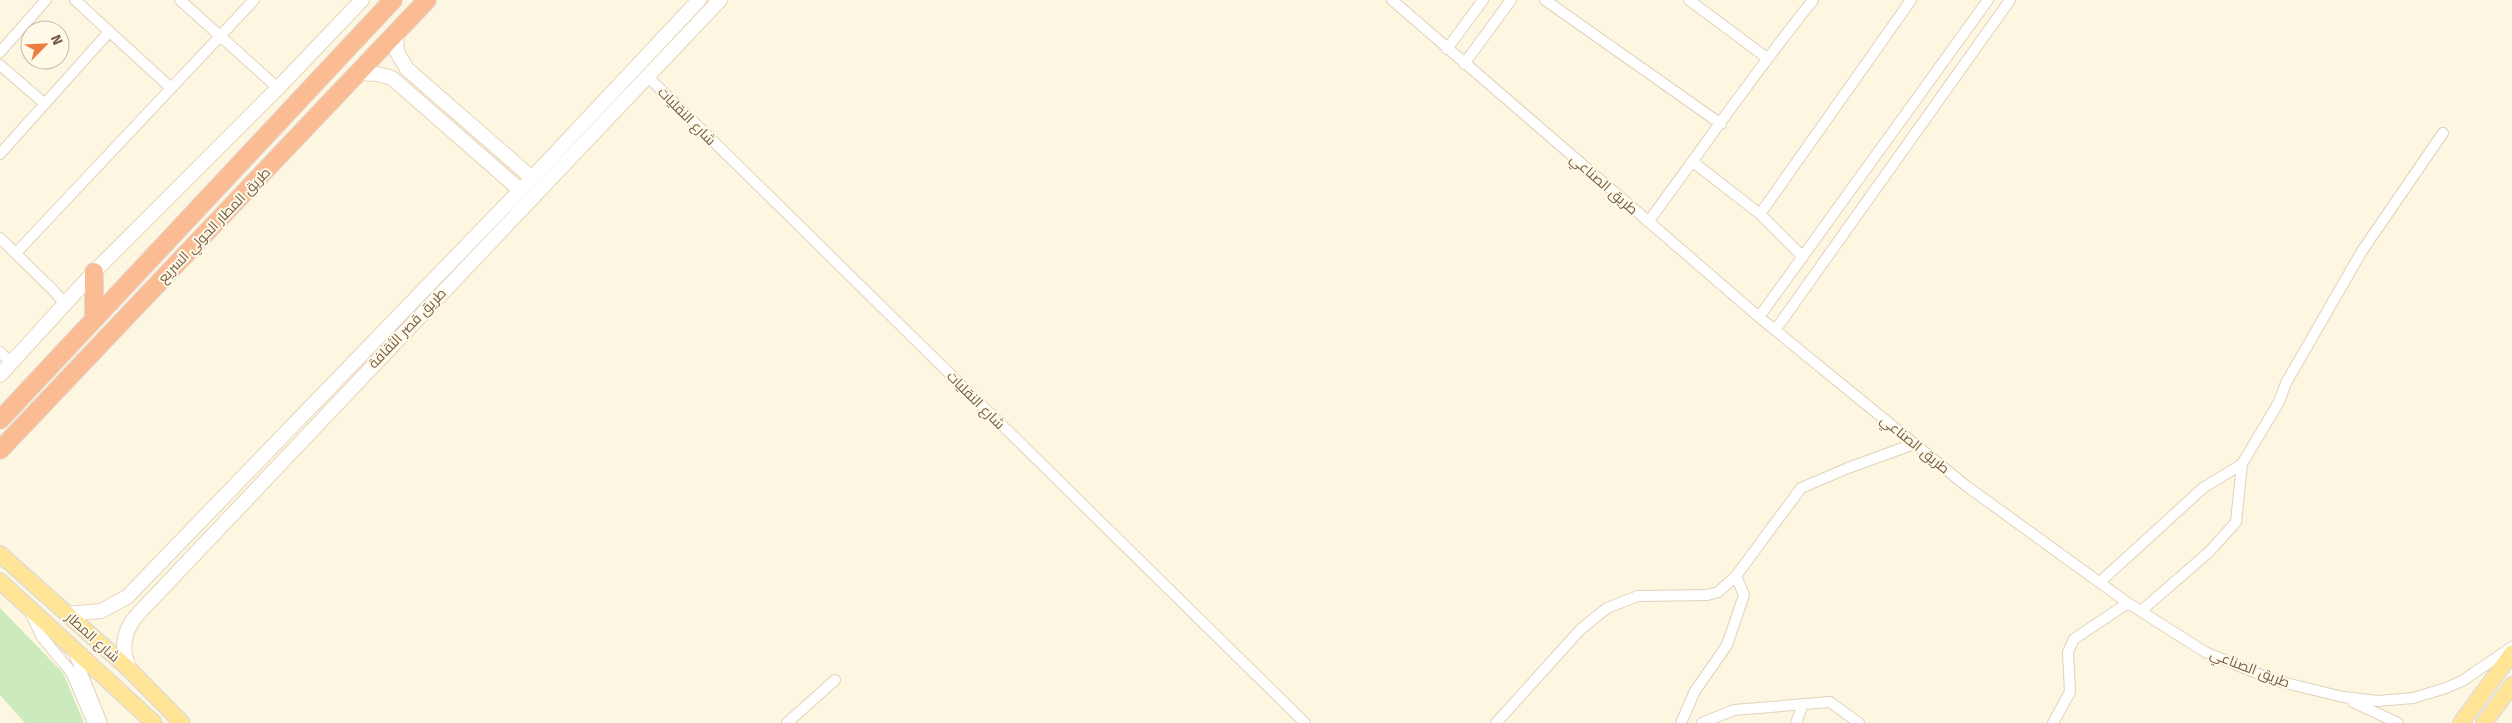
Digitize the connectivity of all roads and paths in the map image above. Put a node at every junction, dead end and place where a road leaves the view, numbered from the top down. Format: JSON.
{"nodes":[{"id":1,"x":46,"y":0,"type":"edge"},
{"id":2,"x":75,"y":0,"type":"edge"},
{"id":3,"x":180,"y":0,"type":"edge"},
{"id":4,"x":254,"y":0,"type":"edge"},
{"id":5,"x":362,"y":0,"type":"edge"},
{"id":6,"x":427,"y":0,"type":"edge"},
{"id":7,"x":699,"y":0,"type":"edge"},
{"id":8,"x":720,"y":0,"type":"edge"},
{"id":9,"x":1392,"y":0,"type":"edge"},
{"id":10,"x":1483,"y":0,"type":"edge"},
{"id":11,"x":1511,"y":0,"type":"edge"},
{"id":12,"x":1545,"y":0,"type":"edge"},
{"id":13,"x":1691,"y":0,"type":"edge"},
{"id":14,"x":1812,"y":0,"type":"edge"},
{"id":15,"x":1988,"y":0,"type":"edge"},
{"id":16,"x":2010,"y":0,"type":"edge"},
{"id":17,"x":391,"y":2,"type":"edge"},
{"id":18,"x":1907,"y":2,"type":"edge"},
{"id":19,"x":401,"y":27,"type":"junction"},
{"id":20,"x":109,"y":32,"type":"junction"},
{"id":21,"x":220,"y":37,"type":"junction"},
{"id":22,"x":1447,"y":49,"type":"junction"},
{"id":23,"x":0,"y":52,"type":"edge"},
{"id":24,"x":1767,"y":58,"type":"junction"},
{"id":25,"x":402,"y":62,"type":"junction"},
{"id":26,"x":1464,"y":64,"type":"junction"},
{"id":27,"x":0,"y":65,"type":"edge"},
{"id":28,"x":359,"y":73,"type":"junction"},
{"id":29,"x":647,"y":76,"type":"junction"},
{"id":30,"x":392,"y":78,"type":"junction"},
{"id":31,"x":171,"y":88,"type":"junction"},
{"id":32,"x":278,"y":88,"type":"junction"},
{"id":33,"x":45,"y":104,"type":"junction"},
{"id":34,"x":1721,"y":124,"type":"junction"},
{"id":35,"x":2444,"y":133,"type":"dead end"},
{"id":36,"x":1888,"y":138,"type":"junction"},
{"id":37,"x":1904,"y":149,"type":"junction"},
{"id":38,"x":0,"y":154,"type":"edge"},
{"id":39,"x":1693,"y":162,"type":"junction"},
{"id":40,"x":532,"y":178,"type":"junction"},
{"id":41,"x":520,"y":190,"type":"junction"},
{"id":42,"x":1760,"y":214,"type":"junction"},
{"id":43,"x":1648,"y":222,"type":"junction"},
{"id":44,"x":0,"y":238,"type":"edge"},
{"id":45,"x":16,"y":253,"type":"junction"},
{"id":46,"x":1803,"y":257,"type":"junction"},
{"id":47,"x":94,"y":272,"type":"junction"},
{"id":48,"x":65,"y":304,"type":"junction"},
{"id":49,"x":94,"y":317,"type":"junction"},
{"id":50,"x":1759,"y":317,"type":"junction"},
{"id":51,"x":1776,"y":329,"type":"junction"},
{"id":52,"x":0,"y":352,"type":"edge"},
{"id":53,"x":12,"y":363,"type":"junction"},
{"id":54,"x":0,"y":375,"type":"edge"},
{"id":55,"x":37,"y":382,"type":"junction"},
{"id":56,"x":0,"y":410,"type":"edge"},
{"id":57,"x":0,"y":420,"type":"edge"},
{"id":58,"x":1914,"y":444,"type":"junction"},
{"id":59,"x":0,"y":450,"type":"edge"},
{"id":60,"x":2242,"y":464,"type":"junction"},
{"id":61,"x":0,"y":554,"type":"edge"},
{"id":62,"x":1736,"y":576,"type":"junction"},
{"id":63,"x":0,"y":581,"type":"edge"},
{"id":64,"x":2100,"y":582,"type":"junction"},
{"id":65,"x":2128,"y":603,"type":"junction"},
{"id":66,"x":28,"y":606,"type":"junction"},
{"id":67,"x":2141,"y":611,"type":"junction"},
{"id":68,"x":67,"y":614,"type":"junction"},
{"id":69,"x":2512,"y":647,"type":"edge"},
{"id":70,"x":72,"y":648,"type":"junction"},
{"id":71,"x":2512,"y":653,"type":"edge"},
{"id":72,"x":130,"y":670,"type":"junction"},
{"id":73,"x":835,"y":680,"type":"dead end"},
{"id":74,"x":2512,"y":685,"type":"edge"},
{"id":75,"x":2343,"y":697,"type":"junction"},
{"id":76,"x":1803,"y":704,"type":"junction"},
{"id":77,"x":1734,"y":710,"type":"junction"},
{"id":78,"x":2487,"y":722,"type":"edge"},
{"id":79,"x":93,"y":723,"type":"edge"},
{"id":80,"x":102,"y":723,"type":"edge"},
{"id":81,"x":154,"y":723,"type":"edge"},
{"id":82,"x":182,"y":723,"type":"edge"},
{"id":83,"x":787,"y":723,"type":"edge"},
{"id":84,"x":1305,"y":723,"type":"edge"},
{"id":85,"x":1496,"y":723,"type":"edge"},
{"id":86,"x":1681,"y":723,"type":"edge"},
{"id":87,"x":1702,"y":723,"type":"edge"},
{"id":88,"x":1730,"y":723,"type":"edge"},
{"id":89,"x":1796,"y":723,"type":"edge"},
{"id":90,"x":1860,"y":723,"type":"edge"},
{"id":91,"x":2053,"y":723,"type":"edge"},
{"id":92,"x":2398,"y":723,"type":"edge"},
{"id":93,"x":2461,"y":723,"type":"edge"}],
"edges":[{"from":1,"to":23,"type":"street"},
{"from":2,"to":20,"type":"street"},
{"from":3,"to":21,"type":"street"},
{"from":4,"to":21,"type":"street"},
{"from":5,"to":32,"type":"street"},
{"from":6,"to":19,"type":"highway","name":"طريق المطار الحولي السريع"},
{"from":7,"to":40,"type":"street","name":"طريق قصر الثقافة"},
{"from":8,"to":29,"type":"street","name":"طريق قصر الثقافة"},
{"from":9,"to":22,"type":"street","name":"طريق الصناعي"},
{"from":10,"to":22,"type":"street"},
{"from":11,"to":26,"type":"street"},
{"from":12,"to":34,"type":"street"},
{"from":13,"to":24,"type":"street"},
{"from":14,"to":24,"type":"street"},
{"from":15,"to":36,"type":"street"},
{"from":16,"to":37,"type":"street"},
{"from":17,"to":19,"type":"highway"},
{"from":17,"to":49,"type":"highway","name":"طريق المطار الحولي السريع"},
{"from":18,"to":42,"type":"street"},
{"from":19,"to":25,"type":"street"},
{"from":19,"to":28,"type":"highway","name":"طريق المطار الحولي السريع"},
{"from":20,"to":31,"type":"street"},
{"from":20,"to":33,"type":"street"},
{"from":21,"to":31,"type":"street"},
{"from":21,"to":32,"type":"street"},
{"from":22,"to":26,"type":"street","name":"طريق الصناعي"},
{"from":24,"to":34,"type":"street"},
{"from":25,"to":30,"type":"street"},
{"from":25,"to":40,"type":"street"},
{"from":26,"to":43,"type":"street","name":"طريق الصناعي"},
{"from":27,"to":33,"type":"street"},
{"from":28,"to":30,"type":"street"},
{"from":28,"to":59,"type":"highway","name":"طريق المطار الحولي السريع"},
{"from":29,"to":72,"type":"street","name":"طريق قصر الثقافة"},
{"from":29,"to":84,"type":"street","name":"شارع النقليات"},
{"from":30,"to":41,"type":"street"},
{"from":31,"to":45,"type":"street"},
{"from":32,"to":47,"type":"street"},
{"from":33,"to":38,"type":"street"},
{"from":34,"to":39,"type":"street"},
{"from":35,"to":60,"type":"street"},
{"from":36,"to":37,"type":"street"},
{"from":36,"to":46,"type":"street"},
{"from":37,"to":51,"type":"street"},
{"from":39,"to":42,"type":"street"},
{"from":39,"to":43,"type":"street"},
{"from":40,"to":41,"type":"street","name":"طريق قصر الثقافة"},
{"from":41,"to":68,"type":"street","name":"طريق قصر الثقافة"},
{"from":42,"to":46,"type":"street"},
{"from":43,"to":50,"type":"street","name":"طريق الصناعي"},
{"from":44,"to":45,"type":"street"},
{"from":45,"to":48,"type":"street"},
{"from":46,"to":50,"type":"street"},
{"from":47,"to":48,"type":"street"},
{"from":47,"to":49,"type":"highway"},
{"from":48,"to":53,"type":"street"},
{"from":49,"to":55,"type":"highway","name":"طريق المطار الحولي السريع"},
{"from":50,"to":51,"type":"street","name":"طريق الصناعي"},
{"from":51,"to":58,"type":"street","name":"طريق الصناعي"},
{"from":52,"to":53,"type":"street"},
{"from":53,"to":54,"type":"street"},
{"from":55,"to":56,"type":"highway"},
{"from":55,"to":57,"type":"highway","name":"طريق المطار الحولي السريع"},
{"from":58,"to":62,"type":"street"},
{"from":58,"to":64,"type":"street","name":"طريق الصناعي"},
{"from":60,"to":64,"type":"street"},
{"from":60,"to":67,"type":"street"},
{"from":61,"to":68,"type":"main road","name":"شارع المطار"},
{"from":62,"to":85,"type":"street"},
{"from":62,"to":86,"type":"street"},
{"from":63,"to":66,"type":"main road","name":"شارع المطار"},
{"from":64,"to":65,"type":"street","name":"طريق الصناعي"},
{"from":65,"to":67,"type":"street","name":"طريق الصناعي"},
{"from":65,"to":91,"type":"street"},
{"from":66,"to":70,"type":"main road","name":"شارع المطار"},
{"from":66,"to":79,"type":"street"},
{"from":67,"to":75,"type":"street","name":"طريق الصناعي"},
{"from":68,"to":72,"type":"main road","name":"شارع المطار"},
{"from":69,"to":75,"type":"street","name":"طريق الصناعي"},
{"from":70,"to":80,"type":"street"},
{"from":70,"to":81,"type":"main road","name":"شارع المطار"},
{"from":71,"to":93,"type":"main road"},
{"from":72,"to":82,"type":"main road","name":"شارع المطار"},
{"from":73,"to":83,"type":"street"},
{"from":74,"to":78,"type":"main road"},
{"from":75,"to":92,"type":"street"},
{"from":76,"to":77,"type":"street"},
{"from":76,"to":89,"type":"street"},
{"from":76,"to":90,"type":"street"},
{"from":77,"to":87,"type":"street"},
{"from":77,"to":88,"type":"street"}]}
